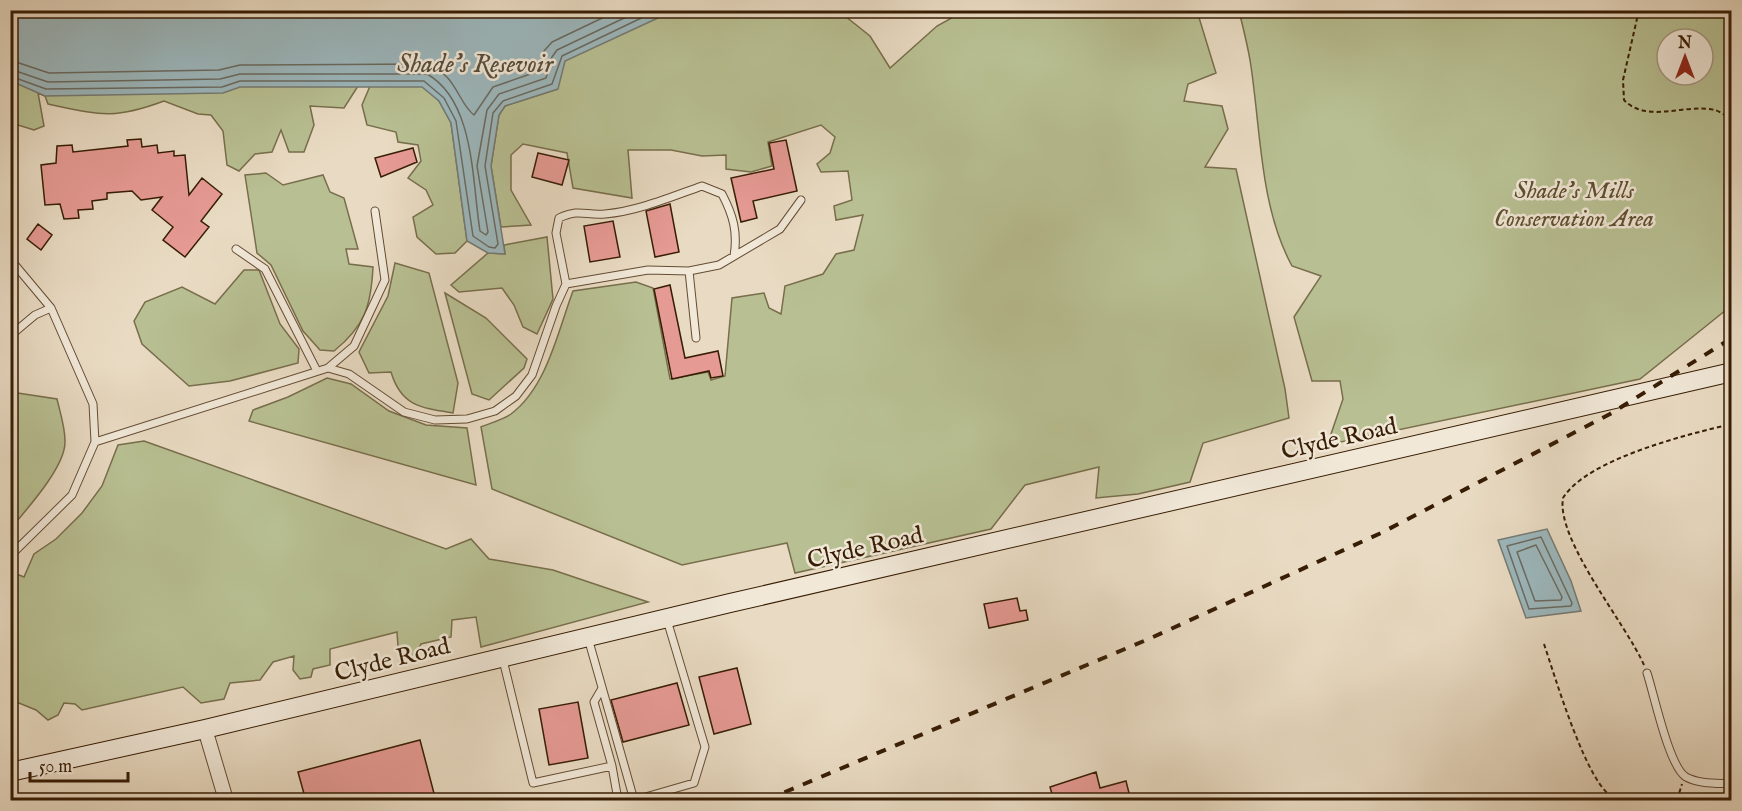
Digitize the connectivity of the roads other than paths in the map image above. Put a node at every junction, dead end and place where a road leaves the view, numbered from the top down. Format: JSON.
{"nodes":[{"id":1,"x":801,"y":200,"type":"dead end"},
{"id":2,"x":375,"y":211,"type":"dead end"},
{"id":3,"x":237,"y":249,"type":"dead end"},
{"id":4,"x":734,"y":256,"type":"junction"},
{"id":5,"x":10,"y":259,"type":"edge"},
{"id":6,"x":688,"y":271,"type":"junction"},
{"id":7,"x":566,"y":284,"type":"junction"},
{"id":8,"x":51,"y":308,"type":"junction"},
{"id":9,"x":10,"y":336,"type":"edge"},
{"id":10,"x":696,"y":338,"type":"dead end"},
{"id":11,"x":328,"y":368,"type":"junction"},
{"id":12,"x":317,"y":371,"type":"junction"},
{"id":13,"x":1731,"y":372,"type":"edge"},
{"id":14,"x":95,"y":442,"type":"junction"},
{"id":15,"x":10,"y":556,"type":"edge"},
{"id":16,"x":666,"y":618,"type":"junction"},
{"id":17,"x":588,"y":636,"type":"junction"},
{"id":18,"x":502,"y":658,"type":"junction"},
{"id":19,"x":1647,"y":674,"type":"road end"},
{"id":20,"x":601,"y":690,"type":"junction"},
{"id":21,"x":205,"y":729,"type":"junction"},
{"id":22,"x":612,"y":766,"type":"junction"},
{"id":23,"x":10,"y":772,"type":"edge"},
{"id":24,"x":1731,"y":784,"type":"edge"},
{"id":25,"x":226,"y":801,"type":"edge"},
{"id":26,"x":618,"y":801,"type":"edge"},
{"id":27,"x":634,"y":801,"type":"edge"}],
"edges":[{"from":1,"to":4,"type":"lane"},
{"from":2,"to":11,"type":"lane"},
{"from":3,"to":12,"type":"lane"},
{"from":4,"to":6,"type":"lane"},
{"from":4,"to":7,"type":"lane"},
{"from":5,"to":8,"type":"lane"},
{"from":6,"to":7,"type":"lane"},
{"from":6,"to":10,"type":"lane"},
{"from":7,"to":11,"type":"lane"},
{"from":8,"to":9,"type":"lane"},
{"from":8,"to":14,"type":"lane"},
{"from":11,"to":12,"type":"lane"},
{"from":12,"to":14,"type":"lane"},
{"from":13,"to":16,"type":"main road","name":"Clyde Road"},
{"from":14,"to":15,"type":"lane"},
{"from":16,"to":17,"type":"main road","name":"Clyde Road"},
{"from":16,"to":27,"type":"lane"},
{"from":17,"to":18,"type":"main road","name":"Clyde Road"},
{"from":17,"to":20,"type":"lane"},
{"from":18,"to":21,"type":"main road","name":"Clyde Road"},
{"from":18,"to":22,"type":"lane"},
{"from":19,"to":24,"type":"lane"},
{"from":20,"to":22,"type":"lane"},
{"from":20,"to":27,"type":"lane"},
{"from":21,"to":23,"type":"main road","name":"Clyde Road"},
{"from":21,"to":25,"type":"street"},
{"from":22,"to":26,"type":"lane"}]}
